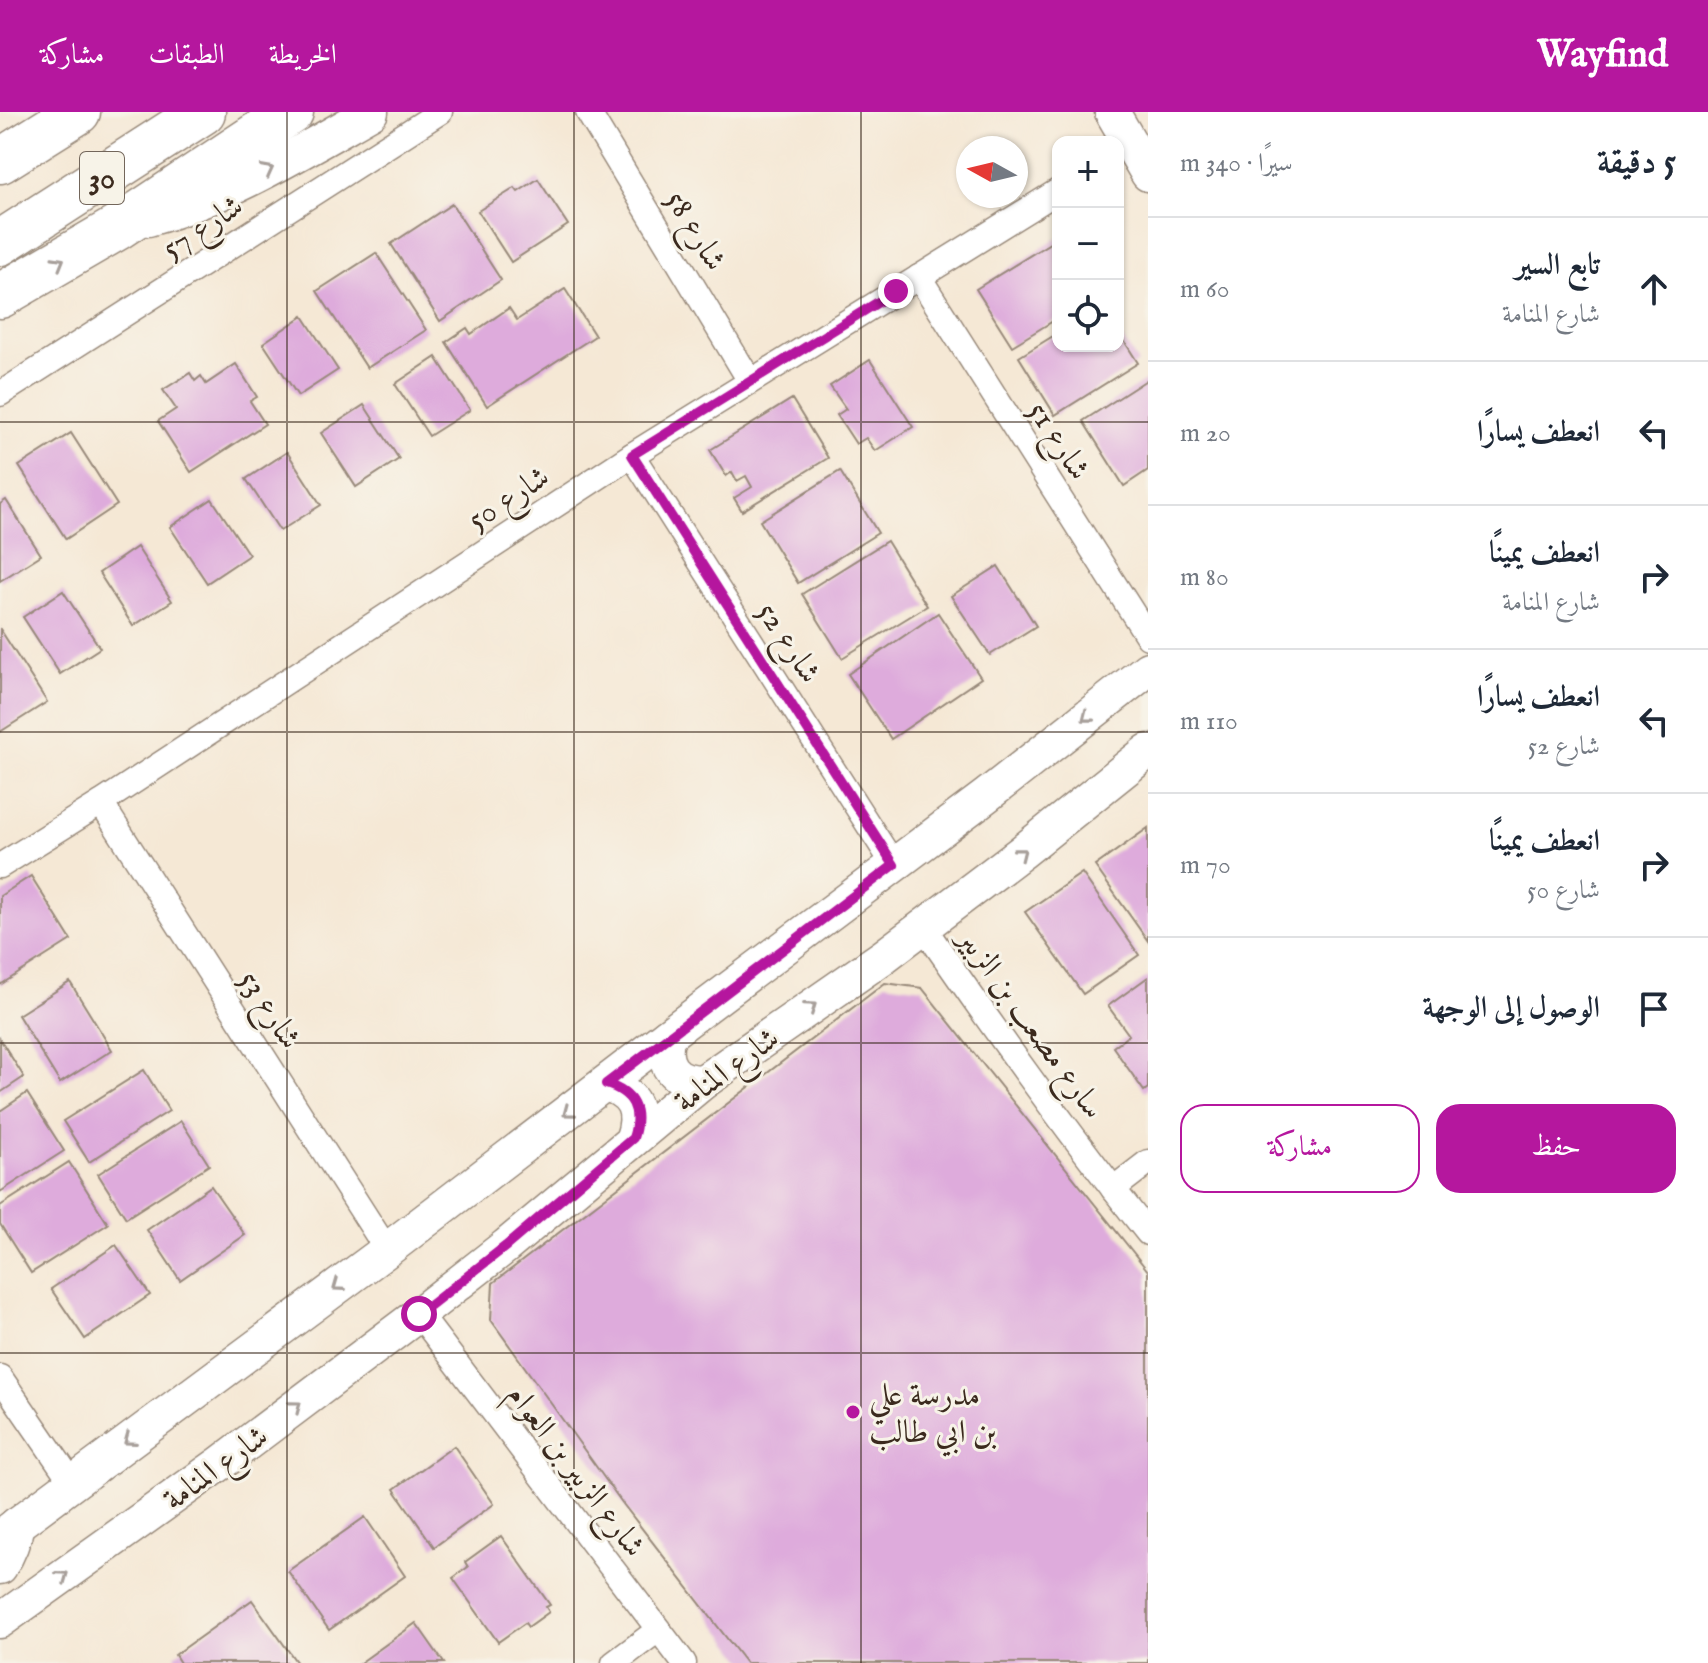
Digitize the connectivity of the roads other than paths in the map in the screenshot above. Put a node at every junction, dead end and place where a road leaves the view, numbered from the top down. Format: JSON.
{"nodes":[{"id":1,"x":78,"y":112,"type":"edge"},
{"id":2,"x":203,"y":112,"type":"edge"},
{"id":3,"x":291,"y":112,"type":"edge"},
{"id":4,"x":371,"y":112,"type":"edge"},
{"id":5,"x":440,"y":112,"type":"edge"},
{"id":6,"x":588,"y":112,"type":"edge"},
{"id":7,"x":1112,"y":112,"type":"edge"},
{"id":8,"x":1133,"y":158,"type":"edge"},
{"id":9,"x":0,"y":161,"type":"edge"},
{"id":10,"x":1052,"y":195,"type":"edge"},
{"id":11,"x":117,"y":228,"type":"junction"},
{"id":12,"x":0,"y":243,"type":"edge"},
{"id":13,"x":919,"y":277,"type":"junction"},
{"id":14,"x":0,"y":296,"type":"edge"},
{"id":15,"x":750,"y":381,"type":"junction"},
{"id":16,"x":0,"y":394,"type":"edge"},
{"id":17,"x":632,"y":455,"type":"junction"},
{"id":18,"x":1148,"y":637,"type":"edge"},
{"id":19,"x":1148,"y":669,"type":"edge"},
{"id":20,"x":1148,"y":751,"type":"edge"},
{"id":21,"x":101,"y":803,"type":"junction"},
{"id":22,"x":894,"y":865,"type":"junction"},
{"id":23,"x":0,"y":866,"type":"edge"},
{"id":24,"x":923,"y":926,"type":"junction"},
{"id":25,"x":668,"y":1035,"type":"junction"},
{"id":26,"x":703,"y":1082,"type":"junction"},
{"id":27,"x":606,"y":1084,"type":"junction"},
{"id":28,"x":633,"y":1138,"type":"junction"},
{"id":29,"x":1148,"y":1162,"type":"edge"},
{"id":30,"x":1113,"y":1189,"type":"junction"},
{"id":31,"x":1148,"y":1233,"type":"edge"},
{"id":32,"x":387,"y":1250,"type":"junction"},
{"id":33,"x":419,"y":1314,"type":"junction"},
{"id":34,"x":0,"y":1377,"type":"edge"},
{"id":35,"x":72,"y":1482,"type":"junction"},
{"id":36,"x":8,"y":1531,"type":"edge"},
{"id":37,"x":0,"y":1567,"type":"edge"},
{"id":38,"x":0,"y":1621,"type":"edge"},
{"id":39,"x":658,"y":1630,"type":"junction"},
{"id":40,"x":614,"y":1663,"type":"edge"},
{"id":41,"x":684,"y":1663,"type":"edge"}],
"edges":[{"from":1,"to":9,"type":"highway","number":"30"},
{"from":2,"to":12,"type":"highway","number":"30"},
{"from":3,"to":11,"type":"highway"},
{"from":11,"to":4,"type":"street","one_way":true},
{"from":5,"to":16,"type":"street","name":"شارع 57"},
{"from":6,"to":15,"type":"street","name":"شارع 58"},
{"from":7,"to":8,"type":"street"},
{"from":10,"to":13,"type":"street","name":"شارع 50"},
{"from":14,"to":11,"type":"highway","one_way":true},
{"from":13,"to":15,"type":"street","name":"شارع 50"},
{"from":13,"to":18,"type":"street","name":"شارع 51"},
{"from":15,"to":17,"type":"street","name":"شارع 50"},
{"from":17,"to":21,"type":"street","name":"شارع 50"},
{"from":17,"to":22,"type":"street","name":"شارع 52"},
{"from":19,"to":22,"type":"street","name":"شارع المنامة","one_way":true},
{"from":24,"to":20,"type":"street","name":"شارع المنامة","one_way":true},
{"from":21,"to":23,"type":"street","name":"شارع 50"},
{"from":21,"to":32,"type":"street","name":"شارع 53"},
{"from":22,"to":25,"type":"street","name":"شارع المنامة"},
{"from":26,"to":24,"type":"street","name":"شارع المنامة","one_way":true},
{"from":24,"to":30,"type":"street","name":"سارع مصعب بن الزبير"},
{"from":25,"to":26,"type":"street"},
{"from":25,"to":27,"type":"street","name":"شارع المنامة"},
{"from":26,"to":28,"type":"street","name":"شارع المنامة"},
{"from":27,"to":28,"type":"street"},
{"from":27,"to":32,"type":"street","name":"شارع المنامة","one_way":true},
{"from":28,"to":33,"type":"street","name":"شارع المنامة"},
{"from":29,"to":30,"type":"street"},
{"from":30,"to":31,"type":"street","name":"سارع مصعب بن الزبير"},
{"from":32,"to":35,"type":"street","name":"شارع المنامة","one_way":true},
{"from":38,"to":33,"type":"street","name":"شارع المنامة","one_way":true},
{"from":33,"to":39,"type":"street","name":"شارع الزبير بن العوام"},
{"from":34,"to":35,"type":"street"},
{"from":35,"to":36,"type":"street","name":"شارع المنامة"},
{"from":36,"to":37,"type":"street"},
{"from":39,"to":40,"type":"street"},
{"from":39,"to":41,"type":"street","name":"شارع الزبير بن العوام"}]}
